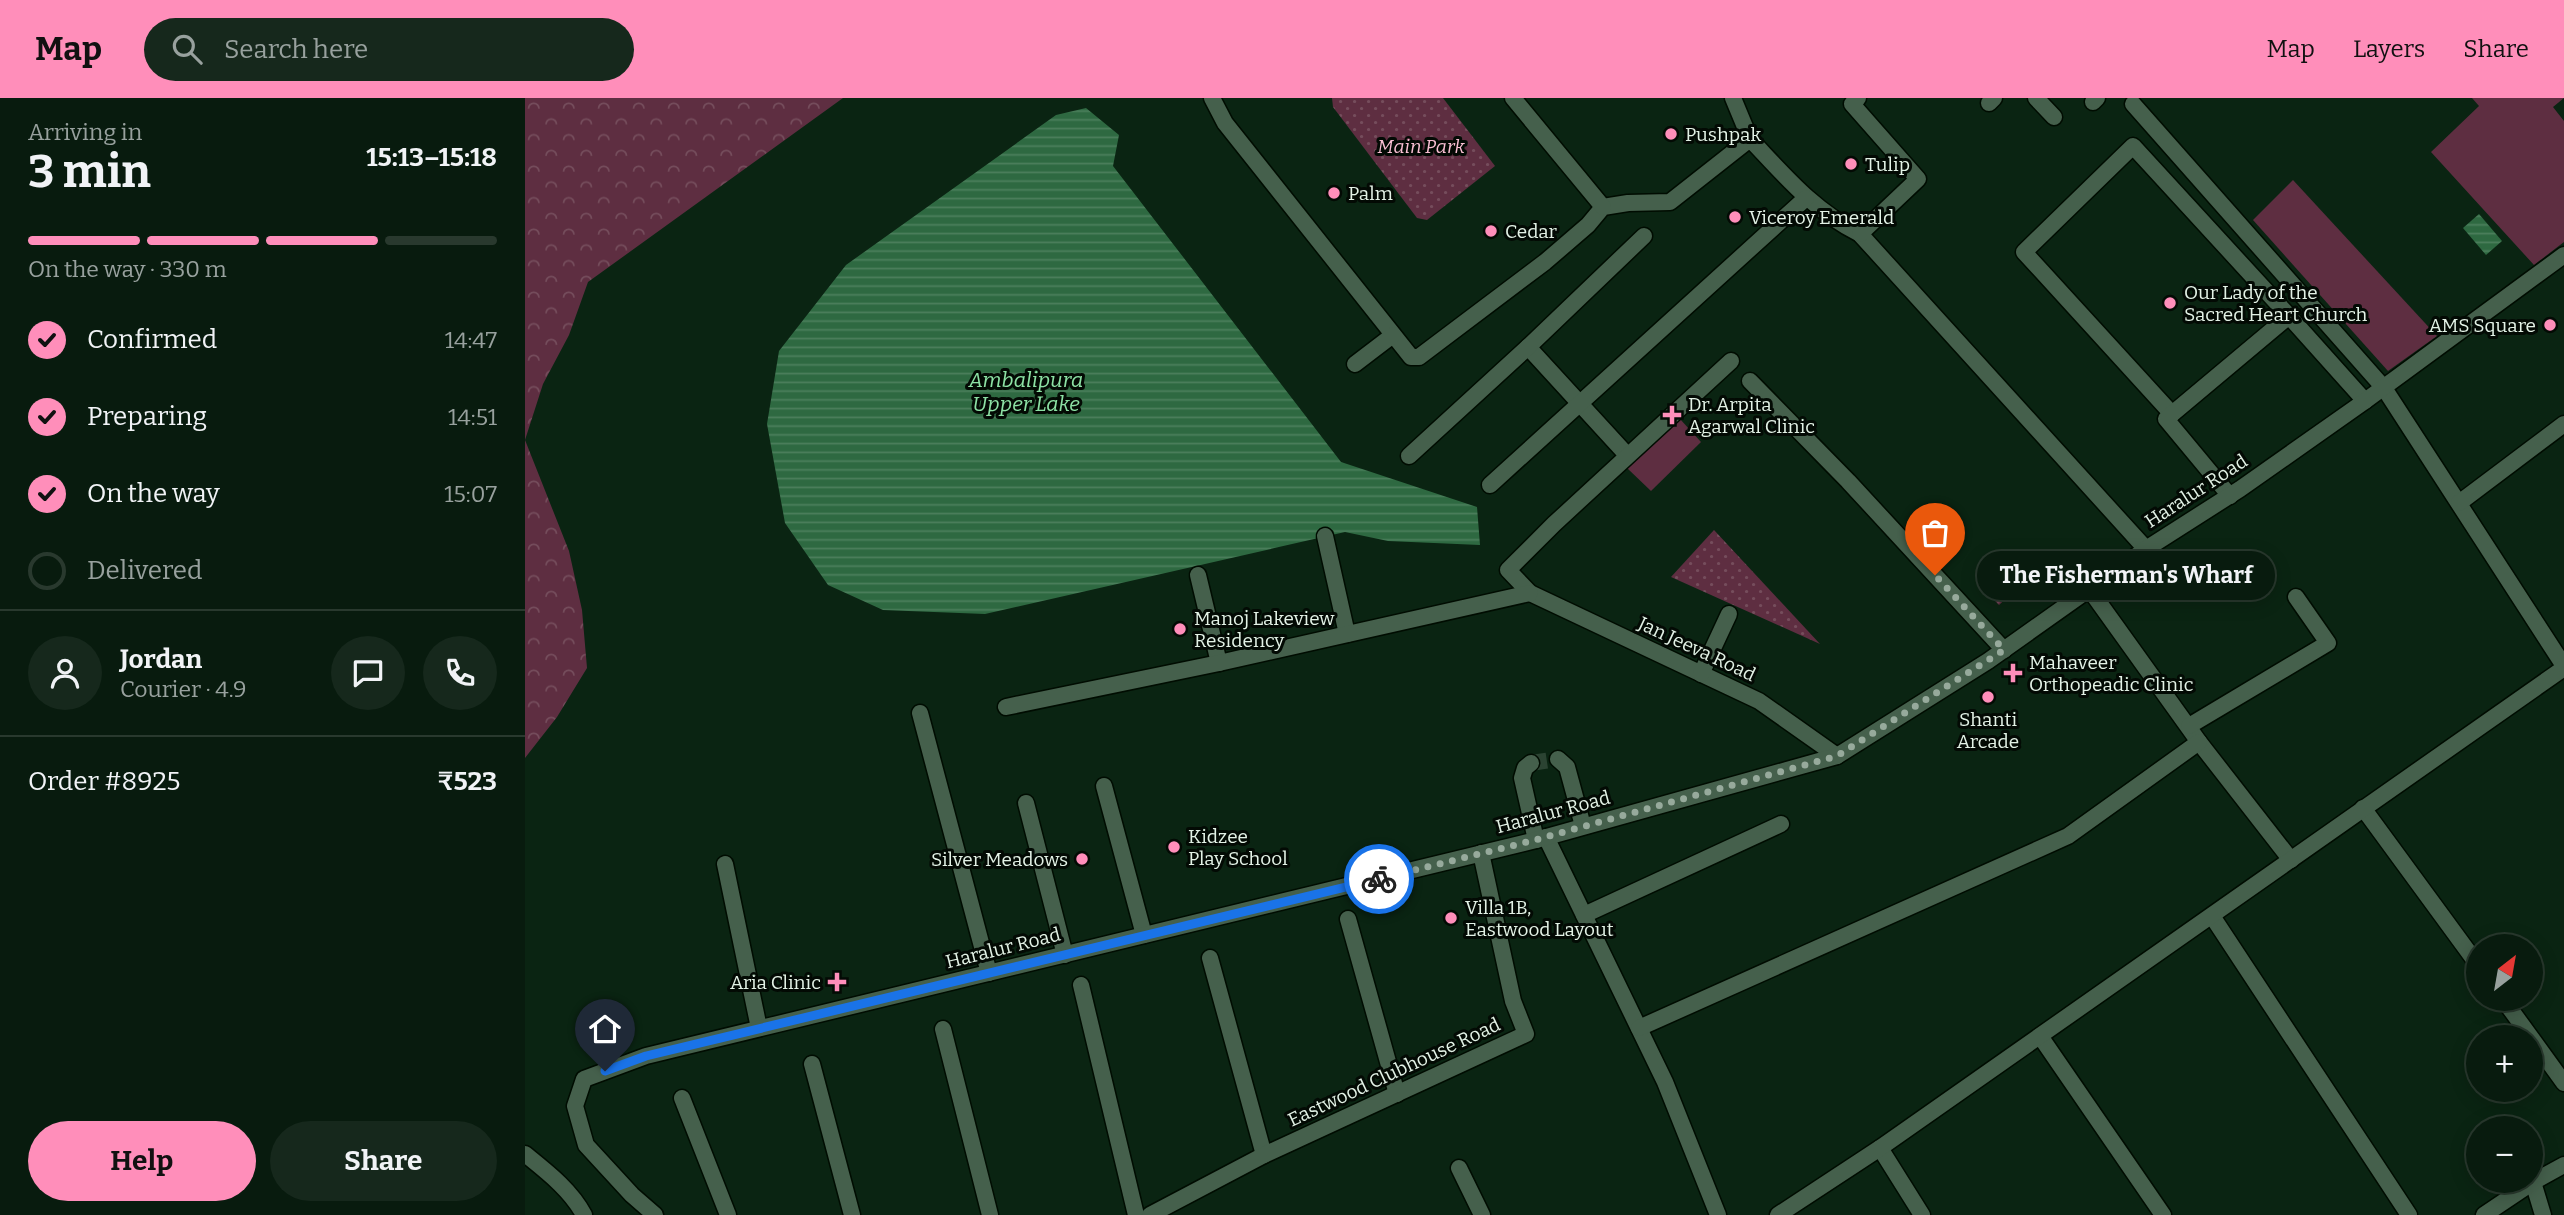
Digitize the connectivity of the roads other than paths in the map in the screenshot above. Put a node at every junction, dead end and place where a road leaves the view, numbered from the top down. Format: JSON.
{"nodes":[{"id":1,"x":1212,"y":98,"type":"edge"},
{"id":2,"x":1513,"y":98,"type":"edge"},
{"id":3,"x":1733,"y":98,"type":"edge"},
{"id":4,"x":1858,"y":98,"type":"edge"},
{"id":5,"x":2036,"y":98,"type":"edge"},
{"id":6,"x":2133,"y":104,"type":"dead end"},
{"id":7,"x":2054,"y":117,"type":"dead end"},
{"id":8,"x":1750,"y":139,"type":"junction"},
{"id":9,"x":1806,"y":198,"type":"junction"},
{"id":10,"x":1603,"y":207,"type":"junction"},
{"id":11,"x":1860,"y":234,"type":"junction"},
{"id":12,"x":1644,"y":236,"type":"dead end"},
{"id":13,"x":2564,"y":255,"type":"edge"},
{"id":14,"x":2289,"y":316,"type":"junction"},
{"id":15,"x":1393,"y":335,"type":"junction"},
{"id":16,"x":1528,"y":347,"type":"junction"},
{"id":17,"x":1731,"y":361,"type":"dead end"},
{"id":18,"x":1355,"y":364,"type":"dead end"},
{"id":19,"x":1750,"y":381,"type":"dead end"},
{"id":20,"x":2383,"y":388,"type":"junction"},
{"id":21,"x":2365,"y":401,"type":"junction"},
{"id":22,"x":1581,"y":404,"type":"junction"},
{"id":23,"x":2172,"y":414,"type":"junction"},
{"id":24,"x":2564,"y":424,"type":"edge"},
{"id":25,"x":1627,"y":455,"type":"junction"},
{"id":26,"x":1409,"y":456,"type":"dead end"},
{"id":27,"x":1490,"y":485,"type":"dead end"},
{"id":28,"x":2230,"y":496,"type":"junction"},
{"id":29,"x":2459,"y":503,"type":"junction"},
{"id":30,"x":1325,"y":536,"type":"dead end"},
{"id":31,"x":2146,"y":549,"type":"junction"},
{"id":32,"x":1198,"y":575,"type":"dead end"},
{"id":33,"x":2090,"y":590,"type":"junction"},
{"id":34,"x":1530,"y":593,"type":"junction"},
{"id":35,"x":2296,"y":597,"type":"dead end"},
{"id":36,"x":1729,"y":614,"type":"dead end"},
{"id":37,"x":1347,"y":634,"type":"junction"},
{"id":38,"x":2004,"y":650,"type":"junction"},
{"id":39,"x":1219,"y":663,"type":"junction"},
{"id":40,"x":2564,"y":667,"type":"edge"},
{"id":41,"x":1701,"y":674,"type":"junction"},
{"id":42,"x":1006,"y":707,"type":"dead end"},
{"id":43,"x":920,"y":713,"type":"dead end"},
{"id":44,"x":2189,"y":726,"type":"junction"},
{"id":45,"x":2200,"y":742,"type":"junction"},
{"id":46,"x":1837,"y":756,"type":"junction"},
{"id":47,"x":1558,"y":758,"type":"dead end"},
{"id":48,"x":1531,"y":763,"type":"dead end"},
{"id":49,"x":1104,"y":786,"type":"dead end"},
{"id":50,"x":1025,"y":803,"type":"dead end"},
{"id":51,"x":2363,"y":808,"type":"junction"},
{"id":52,"x":1781,"y":824,"type":"dead end"},
{"id":53,"x":1583,"y":827,"type":"junction"},
{"id":54,"x":1541,"y":838,"type":"junction"},
{"id":55,"x":1481,"y":853,"type":"junction"},
{"id":56,"x":2291,"y":860,"type":"junction"},
{"id":57,"x":725,"y":863,"type":"dead end"},
{"id":58,"x":1584,"y":915,"type":"junction"},
{"id":59,"x":2212,"y":916,"type":"junction"},
{"id":60,"x":1348,"y":919,"type":"dead end"},
{"id":61,"x":1144,"y":936,"type":"junction"},
{"id":62,"x":2466,"y":949,"type":"edge"},
{"id":63,"x":1065,"y":954,"type":"junction"},
{"id":64,"x":1210,"y":958,"type":"dead end"},
{"id":65,"x":989,"y":973,"type":"junction"},
{"id":66,"x":1081,"y":985,"type":"dead end"},
{"id":67,"x":2512,"y":1012,"type":"edge"},
{"id":68,"x":759,"y":1028,"type":"junction"},
{"id":69,"x":1639,"y":1028,"type":"junction"},
{"id":70,"x":943,"y":1029,"type":"dead end"},
{"id":71,"x":2040,"y":1036,"type":"junction"},
{"id":72,"x":813,"y":1064,"type":"dead end"},
{"id":73,"x":2564,"y":1083,"type":"edge"},
{"id":74,"x":1397,"y":1094,"type":"junction"},
{"id":75,"x":682,"y":1098,"type":"dead end"},
{"id":76,"x":1881,"y":1148,"type":"junction"},
{"id":77,"x":525,"y":1154,"type":"edge"},
{"id":78,"x":1264,"y":1155,"type":"junction"},
{"id":79,"x":2564,"y":1165,"type":"edge"},
{"id":80,"x":1459,"y":1168,"type":"dead end"},
{"id":81,"x":2543,"y":1177,"type":"edge"},
{"id":82,"x":2517,"y":1193,"type":"edge"},
{"id":83,"x":2536,"y":1193,"type":"edge"},
{"id":84,"x":584,"y":1215,"type":"edge"},
{"id":85,"x":655,"y":1215,"type":"edge"},
{"id":86,"x":728,"y":1215,"type":"edge"},
{"id":87,"x":852,"y":1215,"type":"edge"},
{"id":88,"x":990,"y":1215,"type":"edge"},
{"id":89,"x":1136,"y":1215,"type":"edge"},
{"id":90,"x":1150,"y":1215,"type":"edge"},
{"id":91,"x":1482,"y":1215,"type":"edge"},
{"id":92,"x":1718,"y":1215,"type":"edge"},
{"id":93,"x":1778,"y":1215,"type":"edge"},
{"id":94,"x":1922,"y":1215,"type":"edge"},
{"id":95,"x":2163,"y":1215,"type":"edge"},
{"id":96,"x":2409,"y":1215,"type":"edge"},
{"id":97,"x":2484,"y":1215,"type":"edge"},
{"id":98,"x":2543,"y":1215,"type":"edge"}],
"edges":[{"from":1,"to":15,"type":"street"},
{"from":2,"to":10,"type":"street"},
{"from":3,"to":8,"type":"street"},
{"from":4,"to":11,"type":"street"},
{"from":5,"to":7,"type":"street"},
{"from":6,"to":20,"type":"street"},
{"from":8,"to":9,"type":"street"},
{"from":8,"to":10,"type":"street"},
{"from":9,"to":11,"type":"street"},
{"from":9,"to":22,"type":"street"},
{"from":10,"to":15,"type":"street"},
{"from":11,"to":31,"type":"street"},
{"from":12,"to":16,"type":"street"},
{"from":13,"to":20,"type":"street","name":"Haralur Road"},
{"from":14,"to":21,"type":"street"},
{"from":14,"to":23,"type":"street"},
{"from":14,"to":23,"type":"street"},
{"from":15,"to":18,"type":"street"},
{"from":16,"to":22,"type":"street"},
{"from":16,"to":26,"type":"street"},
{"from":17,"to":25,"type":"street"},
{"from":19,"to":38,"type":"street"},
{"from":20,"to":21,"type":"street","name":"Haralur Road"},
{"from":20,"to":29,"type":"street"},
{"from":21,"to":28,"type":"street","name":"Haralur Road"},
{"from":22,"to":25,"type":"street"},
{"from":22,"to":27,"type":"street"},
{"from":23,"to":28,"type":"street"},
{"from":24,"to":29,"type":"street"},
{"from":25,"to":34,"type":"street"},
{"from":28,"to":31,"type":"street","name":"Haralur Road"},
{"from":29,"to":40,"type":"street"},
{"from":30,"to":37,"type":"street"},
{"from":31,"to":33,"type":"street","name":"Haralur Road"},
{"from":32,"to":39,"type":"street"},
{"from":33,"to":38,"type":"street","name":"Haralur Road"},
{"from":33,"to":44,"type":"street"},
{"from":34,"to":37,"type":"street"},
{"from":34,"to":41,"type":"street","name":"Jan Jeeva Road"},
{"from":35,"to":44,"type":"street"},
{"from":36,"to":41,"type":"street"},
{"from":37,"to":39,"type":"street"},
{"from":38,"to":46,"type":"street","name":"Haralur Road"},
{"from":39,"to":42,"type":"street"},
{"from":40,"to":51,"type":"street"},
{"from":41,"to":46,"type":"street","name":"Jan Jeeva Road"},
{"from":43,"to":65,"type":"street"},
{"from":44,"to":45,"type":"street"},
{"from":45,"to":56,"type":"street"},
{"from":45,"to":69,"type":"street"},
{"from":46,"to":53,"type":"street","name":"Haralur Road"},
{"from":47,"to":53,"type":"street"},
{"from":48,"to":54,"type":"street"},
{"from":49,"to":61,"type":"street"},
{"from":50,"to":63,"type":"street"},
{"from":51,"to":56,"type":"street"},
{"from":51,"to":62,"type":"street"},
{"from":52,"to":58,"type":"street"},
{"from":53,"to":54,"type":"street","name":"Haralur Road"},
{"from":54,"to":55,"type":"street","name":"Haralur Road"},
{"from":54,"to":58,"type":"street"},
{"from":55,"to":61,"type":"street","name":"Haralur Road"},
{"from":55,"to":74,"type":"street","name":"Eastwood Clubhouse Road"},
{"from":56,"to":59,"type":"street"},
{"from":57,"to":68,"type":"street"},
{"from":58,"to":69,"type":"street"},
{"from":59,"to":71,"type":"street"},
{"from":59,"to":96,"type":"street"},
{"from":60,"to":74,"type":"street"},
{"from":61,"to":63,"type":"street","name":"Haralur Road"},
{"from":63,"to":65,"type":"street","name":"Haralur Road"},
{"from":64,"to":78,"type":"street"},
{"from":65,"to":68,"type":"street","name":"Haralur Road"},
{"from":66,"to":89,"type":"street"},
{"from":67,"to":73,"type":"street"},
{"from":68,"to":85,"type":"street","name":"Haralur Road"},
{"from":69,"to":92,"type":"street"},
{"from":70,"to":88,"type":"street"},
{"from":71,"to":76,"type":"street"},
{"from":71,"to":95,"type":"street"},
{"from":72,"to":87,"type":"street"},
{"from":74,"to":78,"type":"street","name":"Eastwood Clubhouse Road"},
{"from":75,"to":86,"type":"street"},
{"from":76,"to":93,"type":"street"},
{"from":76,"to":94,"type":"street"},
{"from":77,"to":84,"type":"street"},
{"from":78,"to":90,"type":"street","name":"Eastwood Clubhouse Road"},
{"from":79,"to":81,"type":"street"},
{"from":80,"to":91,"type":"street"},
{"from":82,"to":97,"type":"street"},
{"from":83,"to":98,"type":"street"}]}
